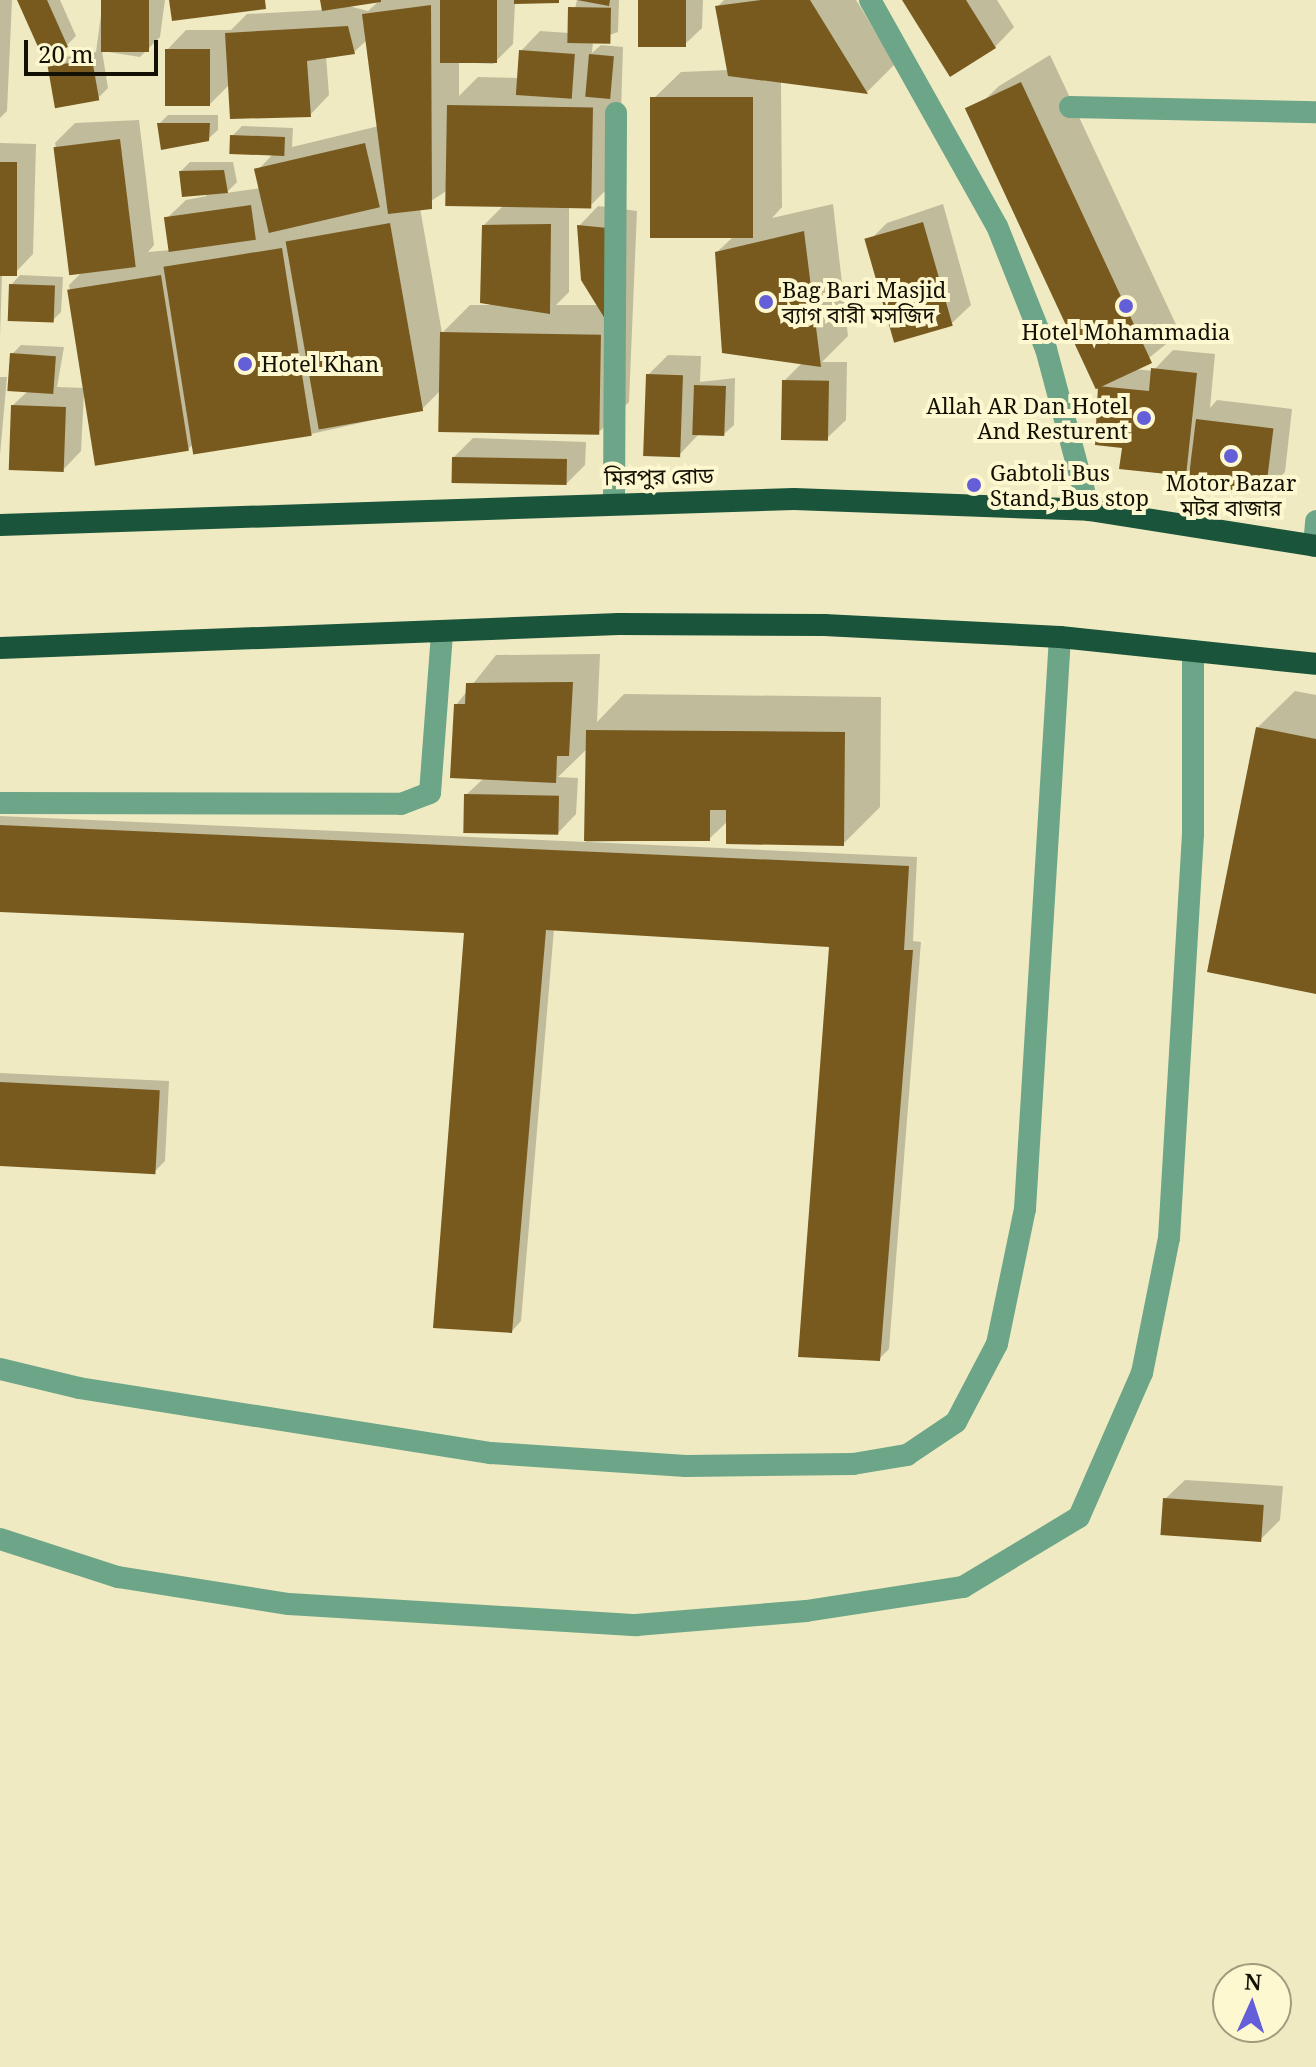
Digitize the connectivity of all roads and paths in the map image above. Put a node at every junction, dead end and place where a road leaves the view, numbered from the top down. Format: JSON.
{"nodes":[{"id":1,"x":870,"y":0,"type":"edge"},
{"id":2,"x":1070,"y":107,"type":"dead end"},
{"id":3,"x":1316,"y":112,"type":"edge"},
{"id":4,"x":616,"y":113,"type":"dead end"},
{"id":5,"x":614,"y":502,"type":"junction"},
{"id":6,"x":1089,"y":510,"type":"junction"},
{"id":7,"x":1316,"y":521,"type":"edge"},
{"id":8,"x":0,"y":525,"type":"edge"},
{"id":9,"x":1315,"y":546,"type":"edge"},
{"id":10,"x":442,"y":634,"type":"junction"},
{"id":11,"x":1060,"y":637,"type":"junction"},
{"id":12,"x":0,"y":648,"type":"edge"},
{"id":13,"x":1193,"y":651,"type":"junction"},
{"id":14,"x":1316,"y":664,"type":"edge"},
{"id":15,"x":0,"y":803,"type":"edge"},
{"id":16,"x":0,"y":1369,"type":"edge"},
{"id":17,"x":0,"y":1539,"type":"edge"}],
"edges":[{"from":1,"to":6,"type":"street"},
{"from":2,"to":3,"type":"street"},
{"from":4,"to":5,"type":"street"},
{"from":5,"to":6,"type":"highway","name":"মিরপুর রোড"},
{"from":5,"to":8,"type":"highway","name":"মিরপুর রোড"},
{"from":6,"to":9,"type":"highway","name":"মিরপুর রোড"},
{"from":7,"to":9,"type":"street"},
{"from":10,"to":11,"type":"highway"},
{"from":10,"to":12,"type":"highway"},
{"from":10,"to":15,"type":"street"},
{"from":11,"to":13,"type":"highway"},
{"from":11,"to":16,"type":"street"},
{"from":13,"to":14,"type":"highway"},
{"from":13,"to":17,"type":"street"}]}
